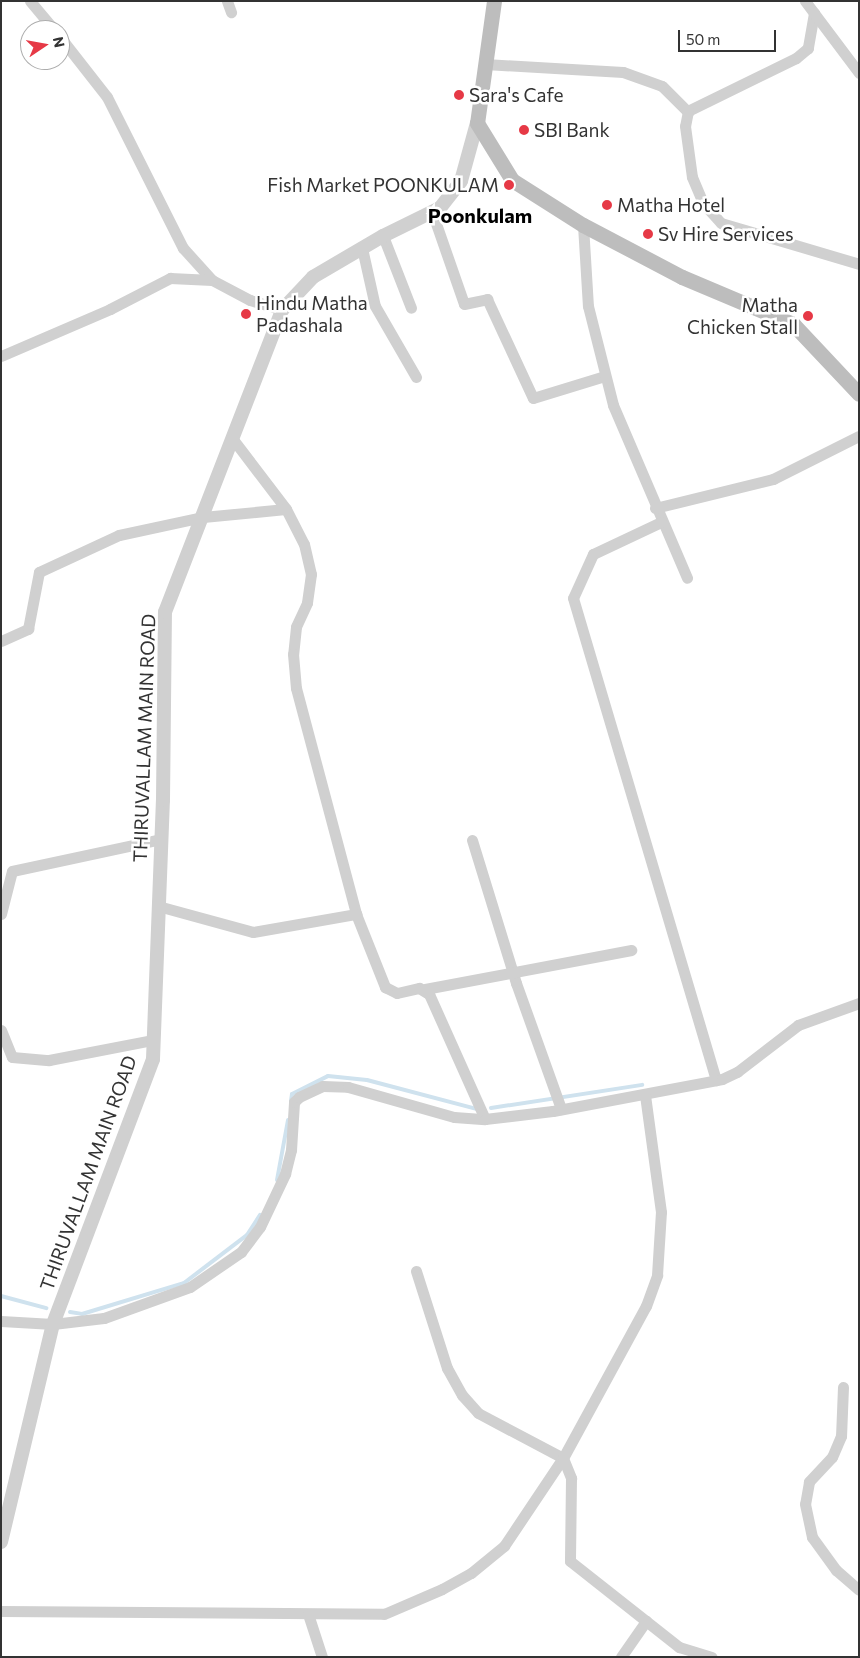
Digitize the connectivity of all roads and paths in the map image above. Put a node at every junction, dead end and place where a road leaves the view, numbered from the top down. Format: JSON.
{"nodes":[{"id":1,"x":30,"y":1,"type":"edge"},
{"id":2,"x":494,"y":1,"type":"edge"},
{"id":3,"x":806,"y":1,"type":"edge"},
{"id":4,"x":814,"y":14,"type":"junction"},
{"id":5,"x":46,"y":20,"type":"edge"},
{"id":6,"x":70,"y":50,"type":"edge"},
{"id":7,"x":855,"y":63,"type":"edge"},
{"id":8,"x":485,"y":64,"type":"junction"},
{"id":9,"x":859,"y":74,"type":"edge"},
{"id":10,"x":688,"y":112,"type":"junction"},
{"id":11,"x":477,"y":123,"type":"junction"},
{"id":12,"x":432,"y":212,"type":"junction"},
{"id":13,"x":583,"y":225,"type":"junction"},
{"id":14,"x":383,"y":236,"type":"junction"},
{"id":15,"x":362,"y":248,"type":"junction"},
{"id":16,"x":859,"y":264,"type":"edge"},
{"id":17,"x":212,"y":280,"type":"junction"},
{"id":18,"x":411,"y":308,"type":"dead end"},
{"id":19,"x":282,"y":310,"type":"junction"},
{"id":20,"x":1,"y":356,"type":"edge"},
{"id":21,"x":605,"y":376,"type":"junction"},
{"id":22,"x":416,"y":377,"type":"dead end"},
{"id":23,"x":859,"y":394,"type":"edge"},
{"id":24,"x":859,"y":436,"type":"edge"},
{"id":25,"x":232,"y":438,"type":"junction"},
{"id":26,"x":286,"y":508,"type":"junction"},
{"id":27,"x":655,"y":508,"type":"junction"},
{"id":28,"x":203,"y":517,"type":"junction"},
{"id":29,"x":661,"y":522,"type":"junction"},
{"id":30,"x":687,"y":578,"type":"dead end"},
{"id":31,"x":1,"y":642,"type":"edge"},
{"id":32,"x":161,"y":839,"type":"junction"},
{"id":33,"x":472,"y":840,"type":"dead end"},
{"id":34,"x":158,"y":906,"type":"junction"},
{"id":35,"x":1,"y":914,"type":"edge"},
{"id":36,"x":356,"y":914,"type":"junction"},
{"id":37,"x":631,"y":950,"type":"dead end"},
{"id":38,"x":512,"y":970,"type":"junction"},
{"id":39,"x":425,"y":989,"type":"junction"},
{"id":40,"x":859,"y":1004,"type":"edge"},
{"id":41,"x":1,"y":1030,"type":"edge"},
{"id":42,"x":153,"y":1040,"type":"junction"},
{"id":43,"x":716,"y":1080,"type":"junction"},
{"id":44,"x":645,"y":1095,"type":"junction"},
{"id":45,"x":561,"y":1109,"type":"junction"},
{"id":46,"x":484,"y":1119,"type":"junction"},
{"id":47,"x":416,"y":1272,"type":"dead end"},
{"id":48,"x":1,"y":1321,"type":"edge"},
{"id":49,"x":53,"y":1324,"type":"junction"},
{"id":50,"x":843,"y":1387,"type":"dead end"},
{"id":51,"x":563,"y":1458,"type":"junction"},
{"id":52,"x":1,"y":1542,"type":"edge"},
{"id":53,"x":859,"y":1590,"type":"edge"},
{"id":54,"x":1,"y":1611,"type":"edge"},
{"id":55,"x":308,"y":1614,"type":"junction"},
{"id":56,"x":646,"y":1621,"type":"junction"},
{"id":57,"x":322,"y":1657,"type":"edge"},
{"id":58,"x":621,"y":1657,"type":"edge"},
{"id":59,"x":711,"y":1657,"type":"edge"}],
"edges":[{"from":1,"to":5,"type":"street"},
{"from":2,"to":8,"type":"main road","name":"THIRUVALLAM MAIN ROAD"},
{"from":3,"to":4,"type":"street"},
{"from":4,"to":7,"type":"street"},
{"from":4,"to":10,"type":"street"},
{"from":6,"to":17,"type":"street"},
{"from":7,"to":9,"type":"street"},
{"from":8,"to":10,"type":"street"},
{"from":8,"to":11,"type":"main road","name":"THIRUVALLAM MAIN ROAD"},
{"from":10,"to":16,"type":"street"},
{"from":11,"to":12,"type":"street","name":"THIRUVALLAM MAIN ROAD"},
{"from":11,"to":13,"type":"main road"},
{"from":12,"to":14,"type":"street","name":"THIRUVALLAM MAIN ROAD"},
{"from":12,"to":21,"type":"street"},
{"from":13,"to":21,"type":"street"},
{"from":13,"to":23,"type":"main road"},
{"from":14,"to":15,"type":"street","name":"THIRUVALLAM MAIN ROAD"},
{"from":14,"to":18,"type":"street"},
{"from":15,"to":19,"type":"street","name":"THIRUVALLAM MAIN ROAD"},
{"from":15,"to":22,"type":"street"},
{"from":17,"to":19,"type":"street"},
{"from":17,"to":20,"type":"street"},
{"from":19,"to":25,"type":"street","name":"THIRUVALLAM MAIN ROAD"},
{"from":21,"to":27,"type":"street"},
{"from":24,"to":27,"type":"street"},
{"from":25,"to":26,"type":"street"},
{"from":25,"to":28,"type":"street","name":"THIRUVALLAM MAIN ROAD"},
{"from":26,"to":28,"type":"street"},
{"from":26,"to":36,"type":"street"},
{"from":27,"to":29,"type":"street"},
{"from":28,"to":31,"type":"street"},
{"from":28,"to":32,"type":"street","name":"THIRUVALLAM MAIN ROAD"},
{"from":29,"to":30,"type":"street"},
{"from":29,"to":43,"type":"street"},
{"from":32,"to":34,"type":"street","name":"THIRUVALLAM MAIN ROAD"},
{"from":32,"to":35,"type":"street"},
{"from":33,"to":38,"type":"street"},
{"from":34,"to":36,"type":"street"},
{"from":34,"to":42,"type":"street","name":"THIRUVALLAM MAIN ROAD"},
{"from":36,"to":39,"type":"street"},
{"from":37,"to":38,"type":"street"},
{"from":38,"to":39,"type":"street"},
{"from":38,"to":45,"type":"street"},
{"from":39,"to":46,"type":"street"},
{"from":40,"to":43,"type":"street"},
{"from":41,"to":42,"type":"street"},
{"from":42,"to":49,"type":"street","name":"THIRUVALLAM MAIN ROAD"},
{"from":43,"to":44,"type":"street"},
{"from":44,"to":45,"type":"street"},
{"from":44,"to":51,"type":"street"},
{"from":45,"to":46,"type":"street"},
{"from":46,"to":49,"type":"street"},
{"from":47,"to":51,"type":"street"},
{"from":48,"to":49,"type":"street"},
{"from":49,"to":52,"type":"street","name":"THIRUVALLAM MAIN ROAD"},
{"from":50,"to":53,"type":"street"},
{"from":51,"to":55,"type":"street"},
{"from":51,"to":56,"type":"street"},
{"from":54,"to":55,"type":"street"},
{"from":55,"to":57,"type":"street"},
{"from":56,"to":58,"type":"street"},
{"from":56,"to":59,"type":"street"}]}
